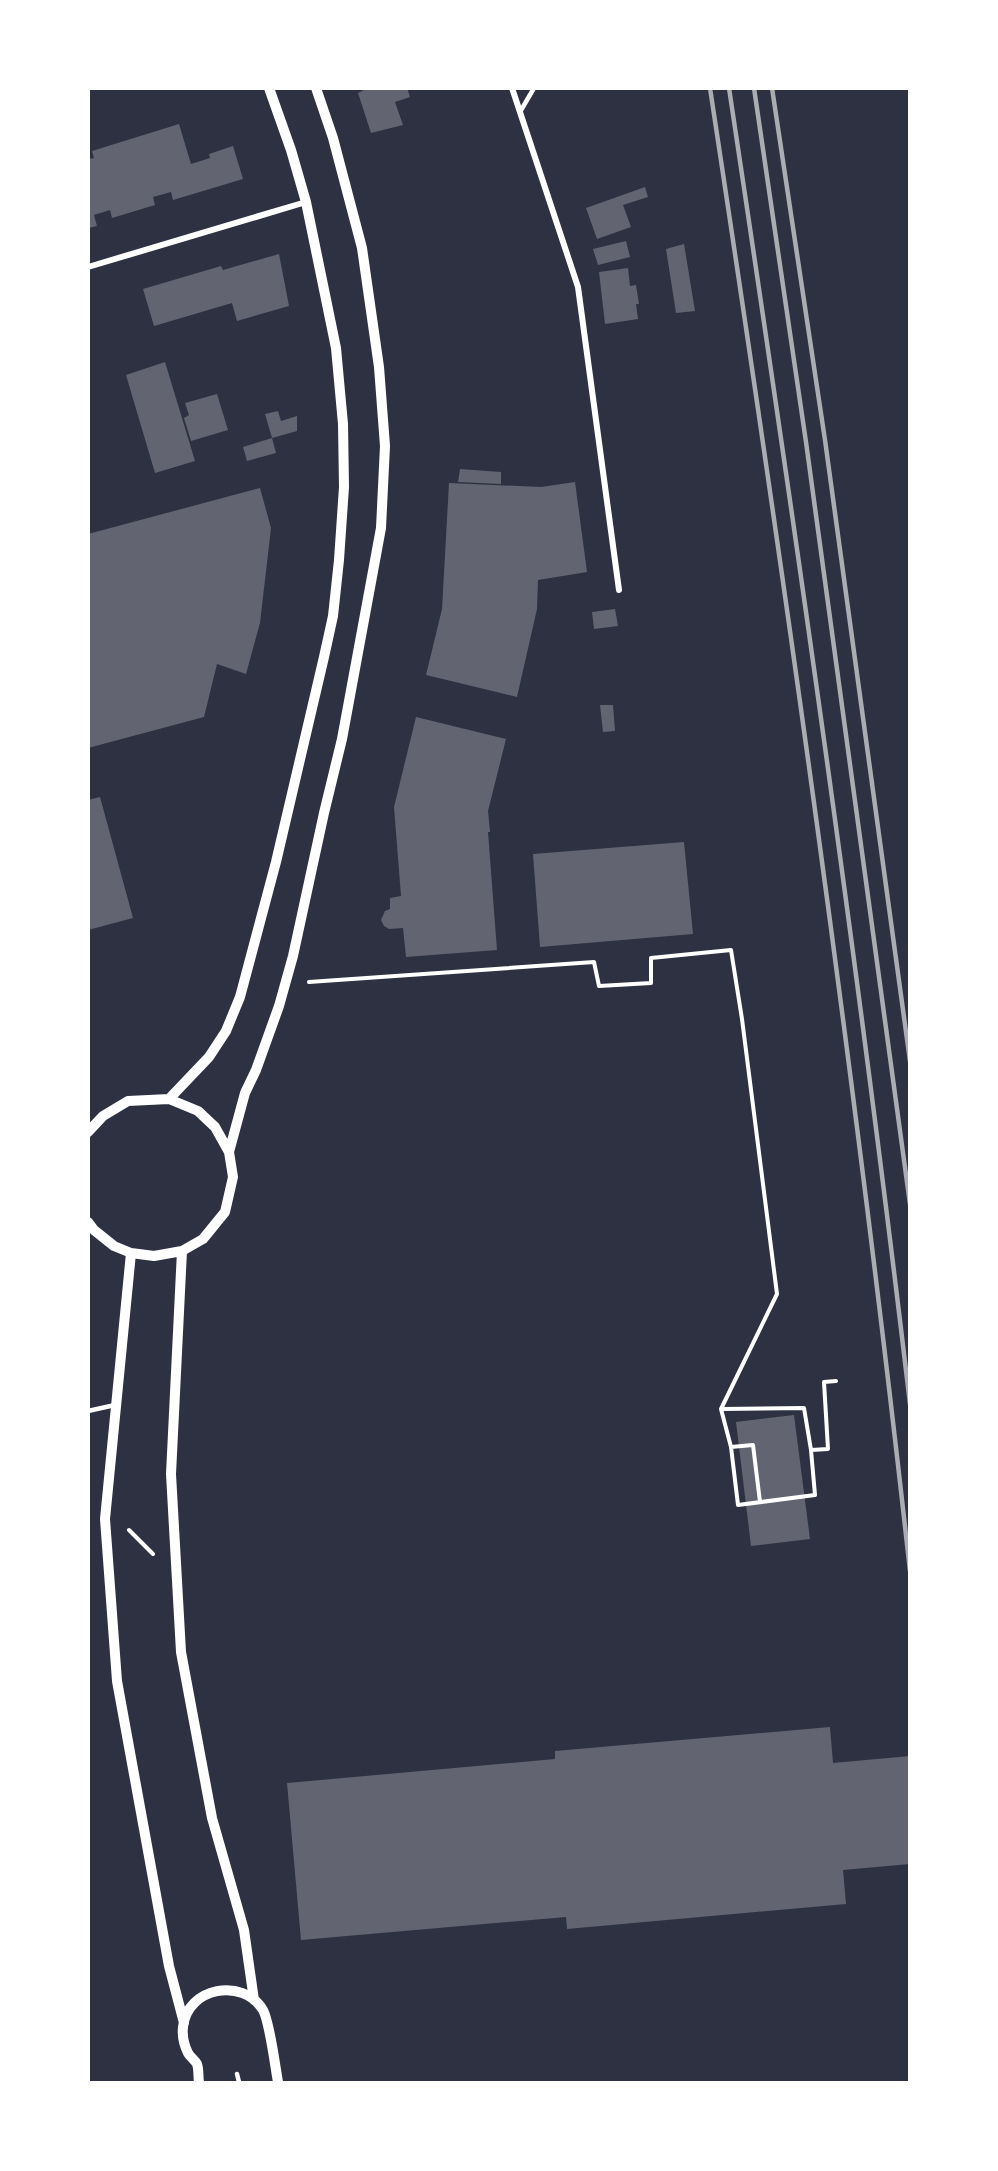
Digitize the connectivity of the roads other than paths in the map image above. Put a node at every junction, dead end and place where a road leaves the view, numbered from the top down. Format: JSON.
{"nodes":[{"id":1,"x":269,"y":88,"type":"edge"},
{"id":2,"x":316,"y":88,"type":"edge"},
{"id":3,"x":512,"y":88,"type":"edge"},
{"id":4,"x":534,"y":88,"type":"edge"},
{"id":5,"x":520,"y":112,"type":"junction"},
{"id":6,"x":306,"y":202,"type":"junction"},
{"id":7,"x":88,"y":267,"type":"edge"},
{"id":8,"x":619,"y":590,"type":"dead end"},
{"id":9,"x":169,"y":1099,"type":"junction"},
{"id":10,"x":88,"y":1132,"type":"edge"},
{"id":11,"x":229,"y":1152,"type":"junction"},
{"id":12,"x":88,"y":1222,"type":"edge"},
{"id":13,"x":182,"y":1251,"type":"junction"},
{"id":14,"x":131,"y":1253,"type":"junction"},
{"id":15,"x":116,"y":1405,"type":"junction"},
{"id":16,"x":88,"y":1411,"type":"edge"},
{"id":17,"x":254,"y":2000,"type":"junction"},
{"id":18,"x":183,"y":2023,"type":"junction"},
{"id":19,"x":237,"y":2074,"type":"dead end"},
{"id":20,"x":199,"y":2082,"type":"edge"},
{"id":21,"x":239,"y":2082,"type":"edge"},
{"id":22,"x":278,"y":2082,"type":"edge"}],
"edges":[{"from":1,"to":6,"type":"street"},
{"from":2,"to":11,"type":"street"},
{"from":3,"to":5,"type":"street"},
{"from":4,"to":5,"type":"lane"},
{"from":5,"to":8,"type":"street"},
{"from":6,"to":7,"type":"street"},
{"from":6,"to":9,"type":"street"},
{"from":9,"to":10,"type":"street"},
{"from":9,"to":11,"type":"street"},
{"from":11,"to":13,"type":"street"},
{"from":12,"to":14,"type":"street"},
{"from":13,"to":14,"type":"street"},
{"from":13,"to":17,"type":"street"},
{"from":14,"to":15,"type":"street"},
{"from":15,"to":16,"type":"lane"},
{"from":15,"to":18,"type":"street"},
{"from":17,"to":18,"type":"street"},
{"from":17,"to":22,"type":"street"},
{"from":18,"to":20,"type":"street"},
{"from":19,"to":21,"type":"lane"}]}
